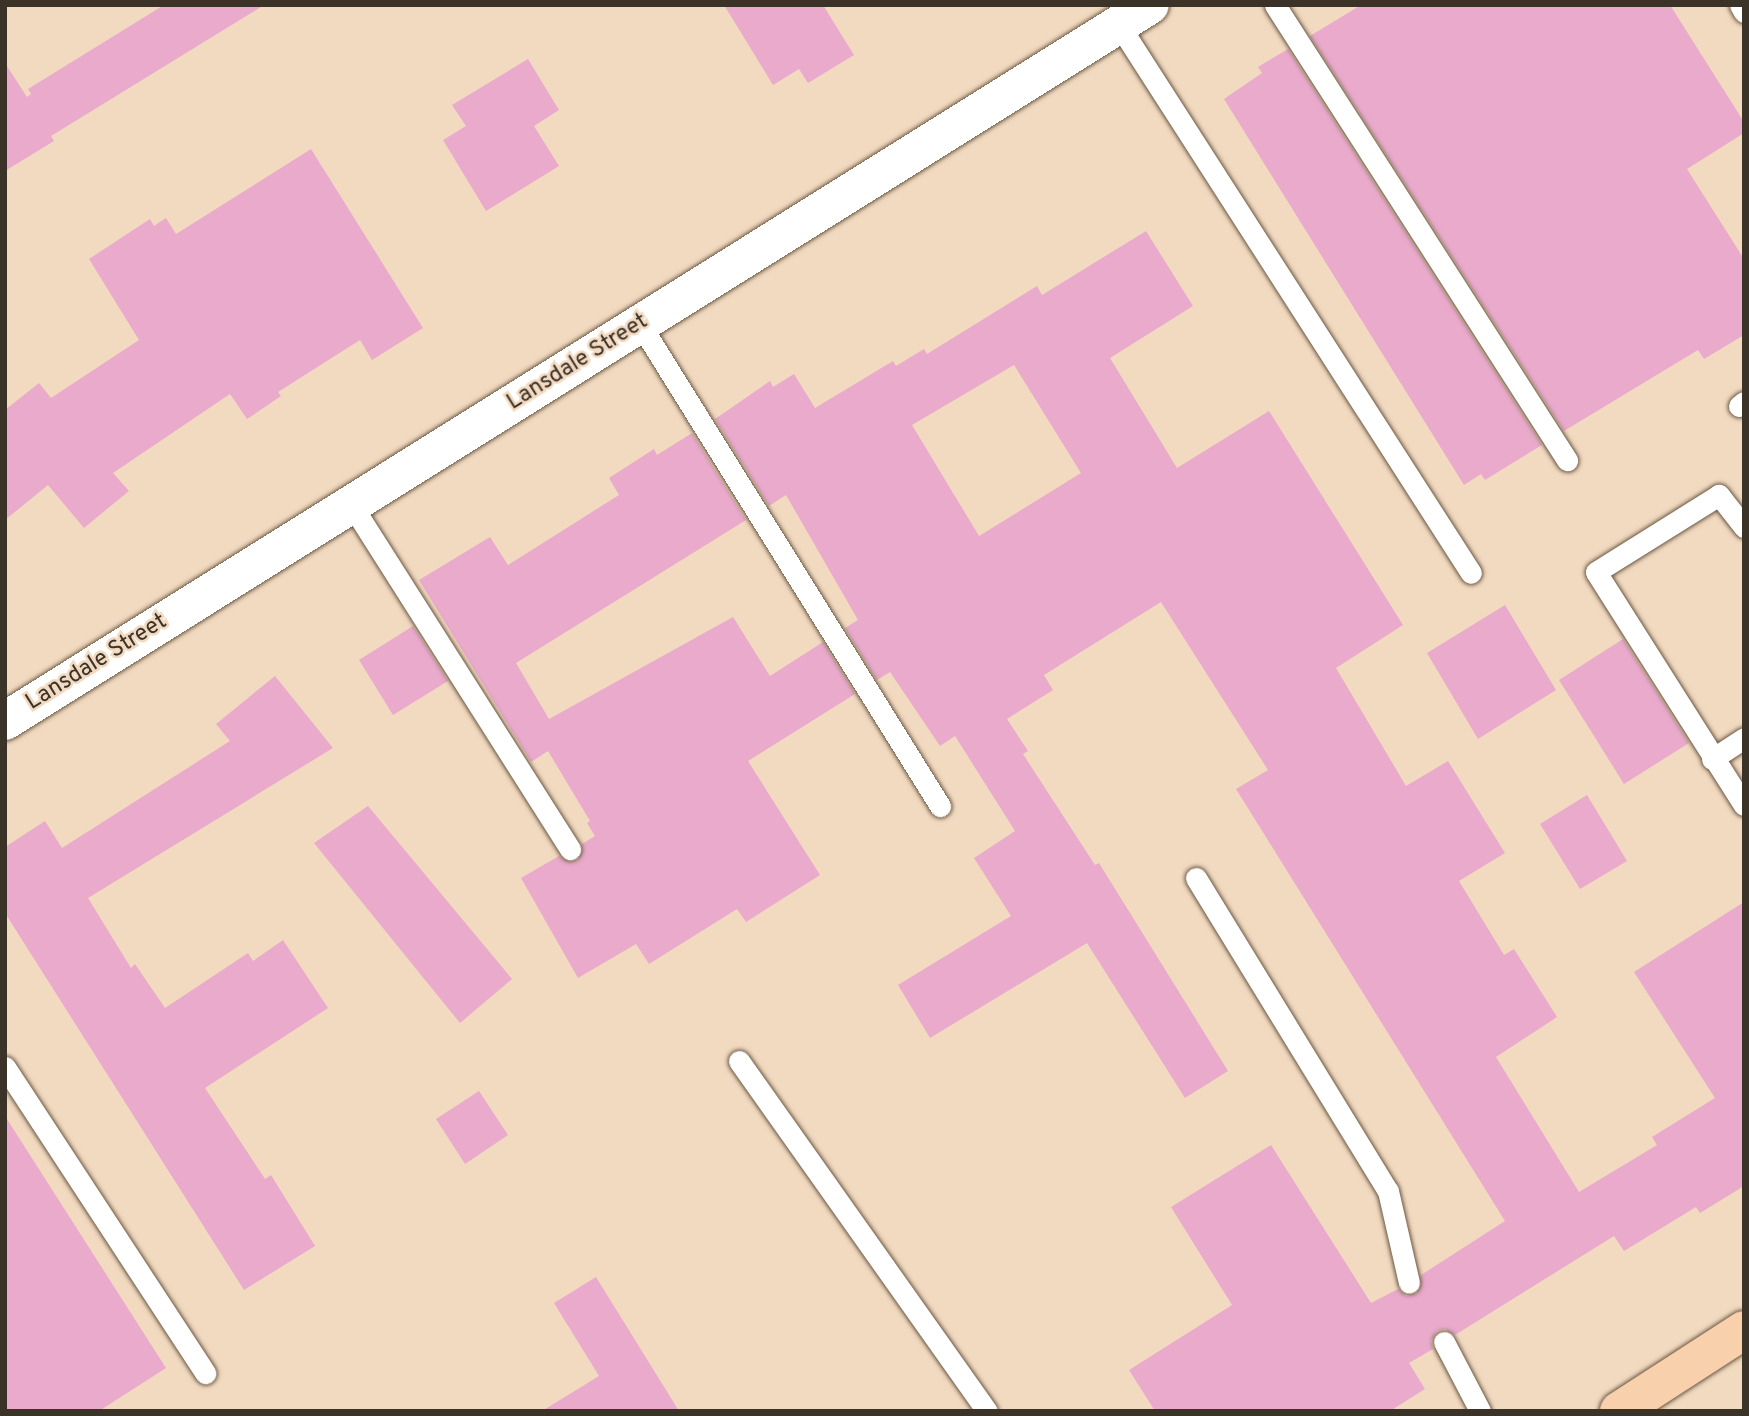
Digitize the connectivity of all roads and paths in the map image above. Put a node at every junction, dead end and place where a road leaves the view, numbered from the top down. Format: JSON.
{"nodes":[{"id":1,"x":1150,"y":5,"type":"edge"},
{"id":2,"x":1275,"y":5,"type":"edge"},
{"id":3,"x":1740,"y":5,"type":"edge"},
{"id":4,"x":1744,"y":12,"type":"edge"},
{"id":5,"x":1119,"y":25,"type":"junction"},
{"id":6,"x":640,"y":324,"type":"junction"},
{"id":7,"x":1567,"y":460,"type":"dead end"},
{"id":8,"x":351,"y":504,"type":"junction"},
{"id":9,"x":1744,"y":527,"type":"edge"},
{"id":10,"x":1471,"y":573,"type":"dead end"},
{"id":11,"x":5,"y":721,"type":"edge"},
{"id":12,"x":1744,"y":738,"type":"edge"},
{"id":13,"x":1712,"y":759,"type":"junction"},
{"id":14,"x":1744,"y":805,"type":"edge"},
{"id":15,"x":940,"y":806,"type":"dead end"},
{"id":16,"x":570,"y":849,"type":"dead end"},
{"id":17,"x":1196,"y":878,"type":"dead end"},
{"id":18,"x":739,"y":1060,"type":"dead end"},
{"id":19,"x":5,"y":1067,"type":"edge"},
{"id":20,"x":1409,"y":1283,"type":"dead end"},
{"id":21,"x":1744,"y":1330,"type":"edge"},
{"id":22,"x":1444,"y":1342,"type":"dead end"},
{"id":23,"x":205,"y":1373,"type":"dead end"},
{"id":24,"x":986,"y":1411,"type":"edge"},
{"id":25,"x":1480,"y":1411,"type":"edge"},
{"id":26,"x":1619,"y":1411,"type":"edge"}],
"edges":[{"from":1,"to":5,"type":"street","name":"Lansdale Street"},
{"from":2,"to":7,"type":"lane"},
{"from":3,"to":4,"type":"lane"},
{"from":5,"to":6,"type":"street","name":"Lansdale Street"},
{"from":5,"to":10,"type":"lane"},
{"from":6,"to":8,"type":"street","name":"Lansdale Street"},
{"from":6,"to":15,"type":"lane"},
{"from":8,"to":11,"type":"street","name":"Lansdale Street"},
{"from":8,"to":16,"type":"lane"},
{"from":9,"to":13,"type":"lane"},
{"from":12,"to":13,"type":"lane"},
{"from":13,"to":14,"type":"lane"},
{"from":17,"to":20,"type":"lane"},
{"from":18,"to":24,"type":"lane"},
{"from":19,"to":23,"type":"lane"},
{"from":21,"to":26,"type":"main road"},
{"from":22,"to":25,"type":"lane"}]}
